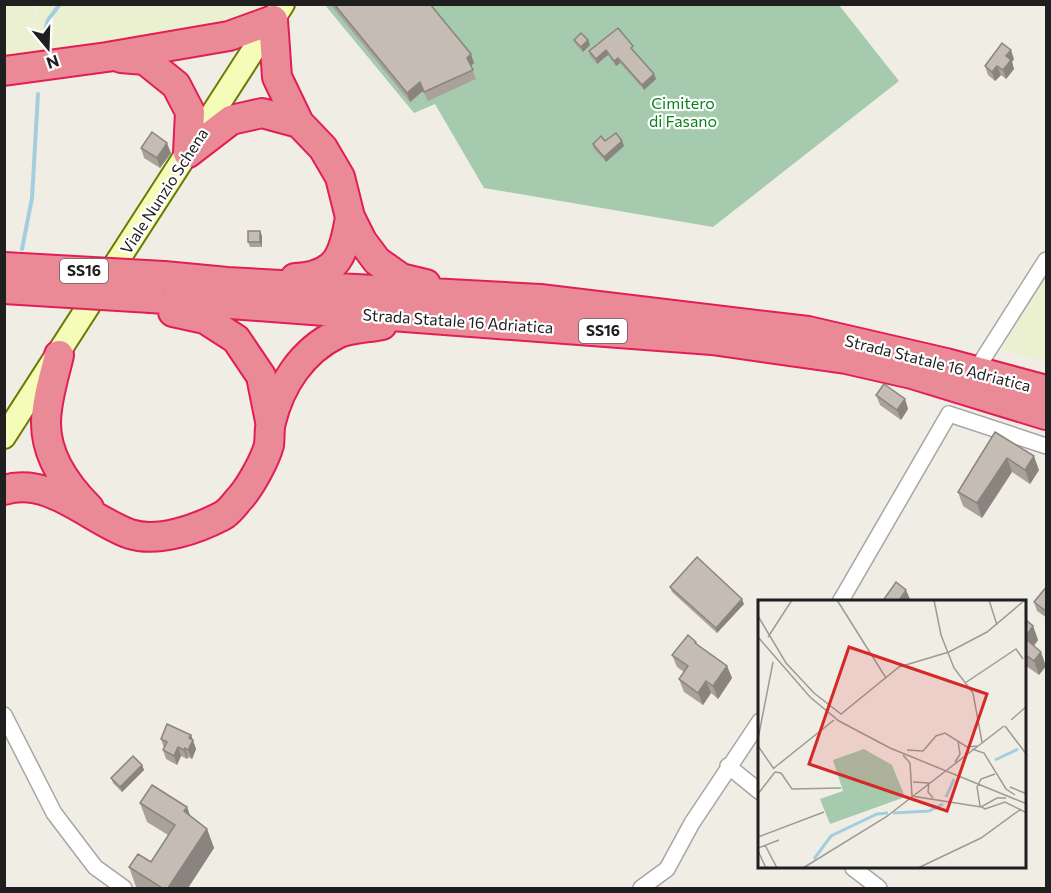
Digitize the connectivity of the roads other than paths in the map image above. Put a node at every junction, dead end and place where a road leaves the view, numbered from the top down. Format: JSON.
{"nodes":[{"id":1,"x":278,"y":12,"type":"edge"},
{"id":2,"x":107,"y":57,"type":"junction"},
{"id":3,"x":4,"y":71,"type":"edge"},
{"id":4,"x":299,"y":123,"type":"junction"},
{"id":5,"x":188,"y":153,"type":"junction"},
{"id":6,"x":350,"y":217,"type":"junction"},
{"id":7,"x":1047,"y":260,"type":"edge"},
{"id":8,"x":4,"y":267,"type":"edge"},
{"id":9,"x":227,"y":282,"type":"junction"},
{"id":10,"x":4,"y":289,"type":"edge"},
{"id":11,"x":153,"y":293,"type":"junction"},
{"id":12,"x":540,"y":299,"type":"junction"},
{"id":13,"x":507,"y":325,"type":"junction"},
{"id":14,"x":59,"y":355,"type":"junction"},
{"id":15,"x":983,"y":359,"type":"dead end"},
{"id":16,"x":1047,"y":390,"type":"edge"},
{"id":17,"x":1047,"y":415,"type":"edge"},
{"id":18,"x":271,"y":423,"type":"junction"},
{"id":19,"x":4,"y":437,"type":"edge"},
{"id":20,"x":1047,"y":446,"type":"edge"},
{"id":21,"x":4,"y":490,"type":"edge"},
{"id":22,"x":104,"y":522,"type":"junction"},
{"id":23,"x":841,"y":600,"type":"edge"},
{"id":24,"x":4,"y":715,"type":"edge"},
{"id":25,"x":758,"y":724,"type":"edge"},
{"id":26,"x":728,"y":766,"type":"junction"},
{"id":27,"x":758,"y":790,"type":"edge"},
{"id":28,"x":855,"y":869,"type":"edge"},
{"id":29,"x":124,"y":888,"type":"edge"},
{"id":30,"x":641,"y":888,"type":"edge"},
{"id":31,"x":879,"y":888,"type":"edge"}],
"edges":[{"from":1,"to":2,"type":"highway"},
{"from":1,"to":4,"type":"highway"},
{"from":1,"to":5,"type":"street","name":"Viale Nunzio Schena"},
{"from":2,"to":3,"type":"highway"},
{"from":2,"to":5,"type":"highway"},
{"from":4,"to":5,"type":"highway"},
{"from":4,"to":6,"type":"highway"},
{"from":5,"to":14,"type":"street","name":"Viale Nunzio Schena"},
{"from":6,"to":9,"type":"highway"},
{"from":6,"to":12,"type":"highway"},
{"from":7,"to":15,"type":"street"},
{"from":8,"to":11,"type":"highway","name":"Strada Statale 16 Adriatica","number":"SS16","bridge":true},
{"from":9,"to":11,"type":"highway","name":"Strada Statale 16 Adriatica","number":"SS16"},
{"from":9,"to":12,"type":"highway","name":"Strada Statale 16 Adriatica","number":"SS16"},
{"from":10,"to":11,"type":"highway","name":"Strada Statale 16 Adriatica","number":"SS16","bridge":true},
{"from":11,"to":13,"type":"highway","name":"Strada Statale 16 Adriatica","number":"SS16"},
{"from":11,"to":18,"type":"highway"},
{"from":12,"to":16,"type":"highway","name":"Strada Statale 16 Adriatica","number":"SS16"},
{"from":13,"to":17,"type":"highway","name":"Strada Statale 16 Adriatica","number":"SS16"},
{"from":13,"to":18,"type":"highway"},
{"from":14,"to":19,"type":"street","name":"Viale Nunzio Schena"},
{"from":14,"to":22,"type":"highway"},
{"from":18,"to":22,"type":"highway"},
{"from":20,"to":23,"type":"street"},
{"from":21,"to":22,"type":"highway"},
{"from":24,"to":29,"type":"street"},
{"from":25,"to":26,"type":"street"},
{"from":26,"to":27,"type":"street"},
{"from":26,"to":30,"type":"street"},
{"from":28,"to":31,"type":"street"}]}
